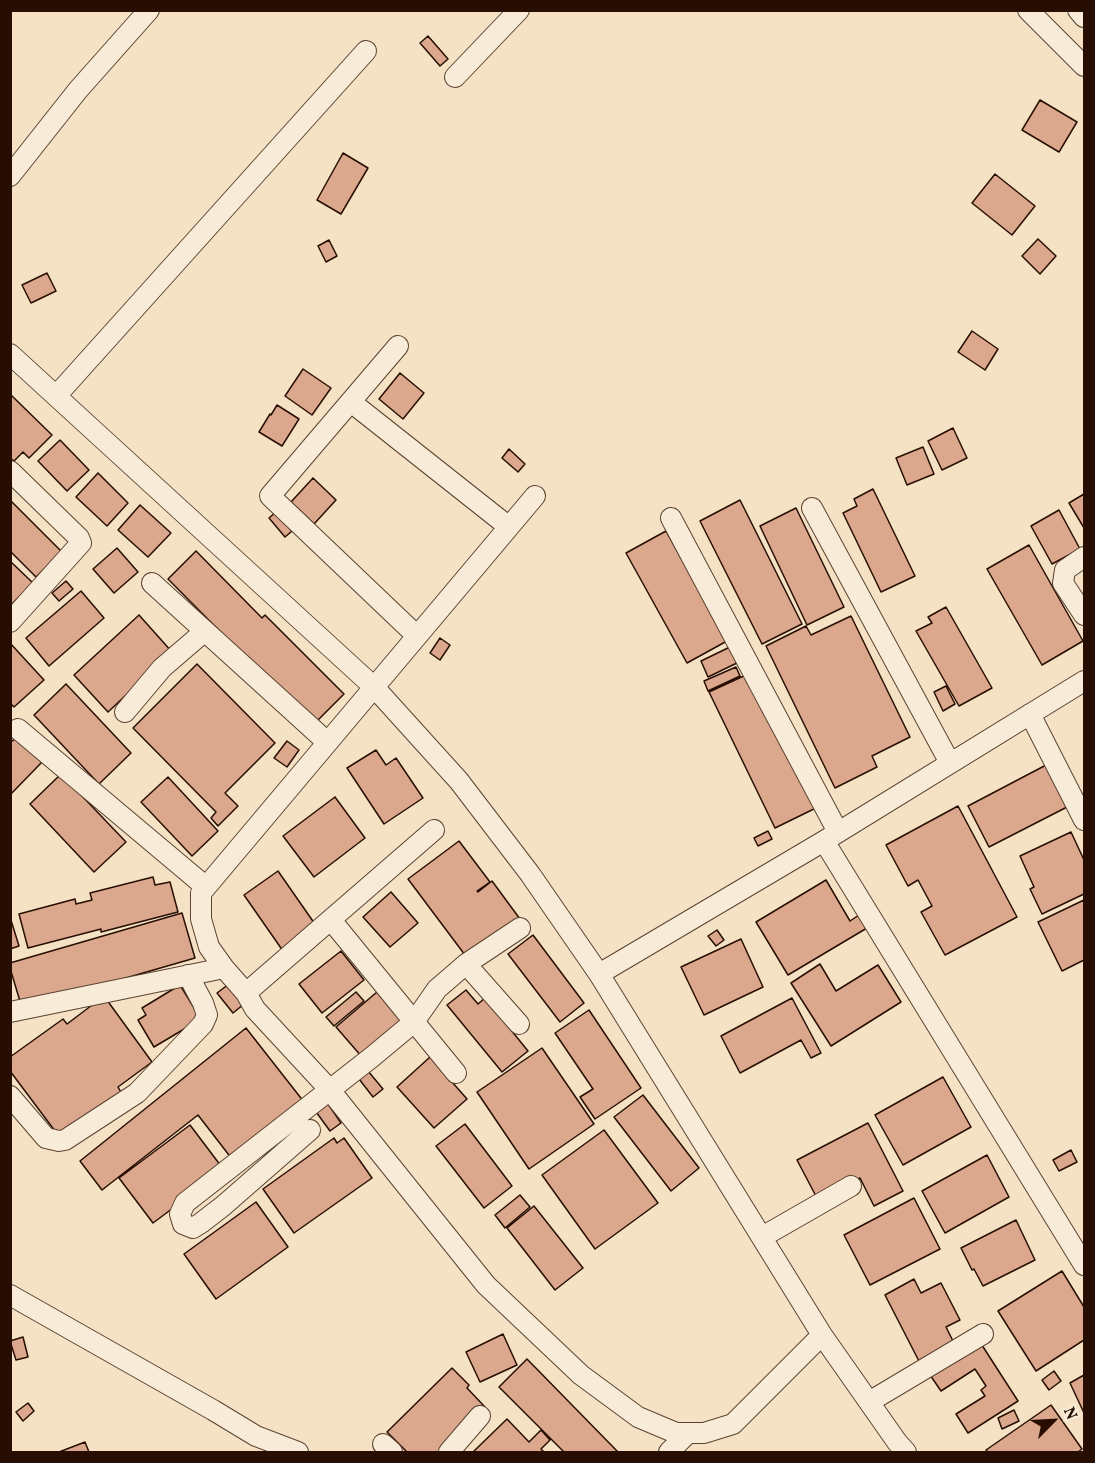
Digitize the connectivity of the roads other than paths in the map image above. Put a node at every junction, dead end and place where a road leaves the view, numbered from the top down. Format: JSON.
{"nodes":[{"id":1,"x":149,"y":10,"type":"edge"},
{"id":2,"x":519,"y":10,"type":"edge"},
{"id":3,"x":1029,"y":10,"type":"edge"},
{"id":4,"x":1078,"y":10,"type":"edge"},
{"id":5,"x":1084,"y":17,"type":"edge"},
{"id":6,"x":366,"y":51,"type":"dead end"},
{"id":7,"x":1084,"y":66,"type":"edge"},
{"id":8,"x":455,"y":77,"type":"dead end"},
{"id":9,"x":10,"y":176,"type":"edge"},
{"id":10,"x":398,"y":346,"type":"dead end"},
{"id":11,"x":11,"y":355,"type":"edge"},
{"id":12,"x":56,"y":396,"type":"junction"},
{"id":13,"x":351,"y":402,"type":"junction"},
{"id":14,"x":10,"y":471,"type":"edge"},
{"id":15,"x":535,"y":496,"type":"dead end"},
{"id":16,"x":812,"y":508,"type":"dead end"},
{"id":17,"x":671,"y":518,"type":"dead end"},
{"id":18,"x":509,"y":527,"type":"junction"},
{"id":19,"x":1084,"y":557,"type":"edge"},
{"id":20,"x":152,"y":583,"type":"dead end"},
{"id":21,"x":1084,"y":615,"type":"edge"},
{"id":22,"x":10,"y":622,"type":"edge"},
{"id":23,"x":205,"y":631,"type":"junction"},
{"id":24,"x":417,"y":636,"type":"junction"},
{"id":25,"x":1084,"y":681,"type":"edge"},
{"id":26,"x":374,"y":687,"type":"junction"},
{"id":27,"x":124,"y":712,"type":"dead end"},
{"id":28,"x":1030,"y":714,"type":"junction"},
{"id":29,"x":18,"y":729,"type":"dead end"},
{"id":30,"x":327,"y":742,"type":"junction"},
{"id":31,"x":950,"y":763,"type":"junction"},
{"id":32,"x":1084,"y":820,"type":"edge"},
{"id":33,"x":434,"y":830,"type":"dead end"},
{"id":34,"x":831,"y":836,"type":"junction"},
{"id":35,"x":206,"y":887,"type":"junction"},
{"id":36,"x":331,"y":920,"type":"junction"},
{"id":37,"x":520,"y":928,"type":"dead end"},
{"id":38,"x":466,"y":964,"type":"junction"},
{"id":39,"x":224,"y":968,"type":"junction"},
{"id":40,"x":599,"y":974,"type":"junction"},
{"id":41,"x":188,"y":975,"type":"junction"},
{"id":42,"x":246,"y":993,"type":"junction"},
{"id":43,"x":10,"y":1012,"type":"edge"},
{"id":44,"x":414,"y":1022,"type":"junction"},
{"id":45,"x":519,"y":1024,"type":"dead end"},
{"id":46,"x":456,"y":1073,"type":"dead end"},
{"id":47,"x":329,"y":1089,"type":"junction"},
{"id":48,"x":10,"y":1096,"type":"edge"},
{"id":49,"x":310,"y":1130,"type":"dead end"},
{"id":50,"x":851,"y":1186,"type":"dead end"},
{"id":51,"x":762,"y":1237,"type":"junction"},
{"id":52,"x":1084,"y":1265,"type":"edge"},
{"id":53,"x":10,"y":1295,"type":"edge"},
{"id":54,"x":983,"y":1334,"type":"dead end"},
{"id":55,"x":822,"y":1335,"type":"junction"},
{"id":56,"x":869,"y":1402,"type":"junction"},
{"id":57,"x":480,"y":1416,"type":"dead end"},
{"id":58,"x":688,"y":1433,"type":"junction"},
{"id":59,"x":273,"y":1442,"type":"junction"},
{"id":60,"x":252,"y":1452,"type":"edge"},
{"id":61,"x":298,"y":1452,"type":"edge"},
{"id":62,"x":449,"y":1452,"type":"edge"},
{"id":63,"x":669,"y":1452,"type":"edge"},
{"id":64,"x":906,"y":1452,"type":"edge"}],
"edges":[{"from":1,"to":9,"type":"street"},
{"from":2,"to":8,"type":"street"},
{"from":3,"to":7,"type":"street"},
{"from":4,"to":5,"type":"street"},
{"from":6,"to":12,"type":"street"},
{"from":10,"to":13,"type":"street"},
{"from":11,"to":12,"type":"street"},
{"from":12,"to":26,"type":"street"},
{"from":13,"to":18,"type":"street"},
{"from":13,"to":24,"type":"street"},
{"from":14,"to":22,"type":"street"},
{"from":15,"to":18,"type":"street"},
{"from":16,"to":31,"type":"street"},
{"from":17,"to":34,"type":"street"},
{"from":18,"to":24,"type":"street"},
{"from":19,"to":21,"type":"street"},
{"from":20,"to":23,"type":"street"},
{"from":23,"to":27,"type":"street"},
{"from":23,"to":30,"type":"street"},
{"from":24,"to":26,"type":"street"},
{"from":25,"to":28,"type":"street"},
{"from":26,"to":30,"type":"street"},
{"from":26,"to":40,"type":"street"},
{"from":28,"to":31,"type":"street"},
{"from":28,"to":32,"type":"street"},
{"from":29,"to":35,"type":"street"},
{"from":30,"to":35,"type":"street"},
{"from":31,"to":34,"type":"street"},
{"from":33,"to":36,"type":"street"},
{"from":34,"to":40,"type":"street"},
{"from":34,"to":52,"type":"street"},
{"from":35,"to":39,"type":"street"},
{"from":36,"to":42,"type":"street"},
{"from":36,"to":44,"type":"street"},
{"from":37,"to":38,"type":"street"},
{"from":38,"to":44,"type":"street"},
{"from":38,"to":45,"type":"street"},
{"from":39,"to":41,"type":"street"},
{"from":39,"to":42,"type":"street"},
{"from":40,"to":51,"type":"street"},
{"from":41,"to":43,"type":"street"},
{"from":41,"to":48,"type":"street"},
{"from":42,"to":47,"type":"street"},
{"from":44,"to":46,"type":"street"},
{"from":44,"to":47,"type":"street"},
{"from":47,"to":49,"type":"street"},
{"from":47,"to":58,"type":"street"},
{"from":50,"to":51,"type":"street"},
{"from":51,"to":55,"type":"street"},
{"from":53,"to":59,"type":"street"},
{"from":54,"to":56,"type":"street"},
{"from":55,"to":56,"type":"street"},
{"from":55,"to":58,"type":"street"},
{"from":56,"to":64,"type":"street"},
{"from":57,"to":62,"type":"street"},
{"from":58,"to":63,"type":"street"},
{"from":59,"to":60,"type":"street"},
{"from":59,"to":61,"type":"street"}]}
